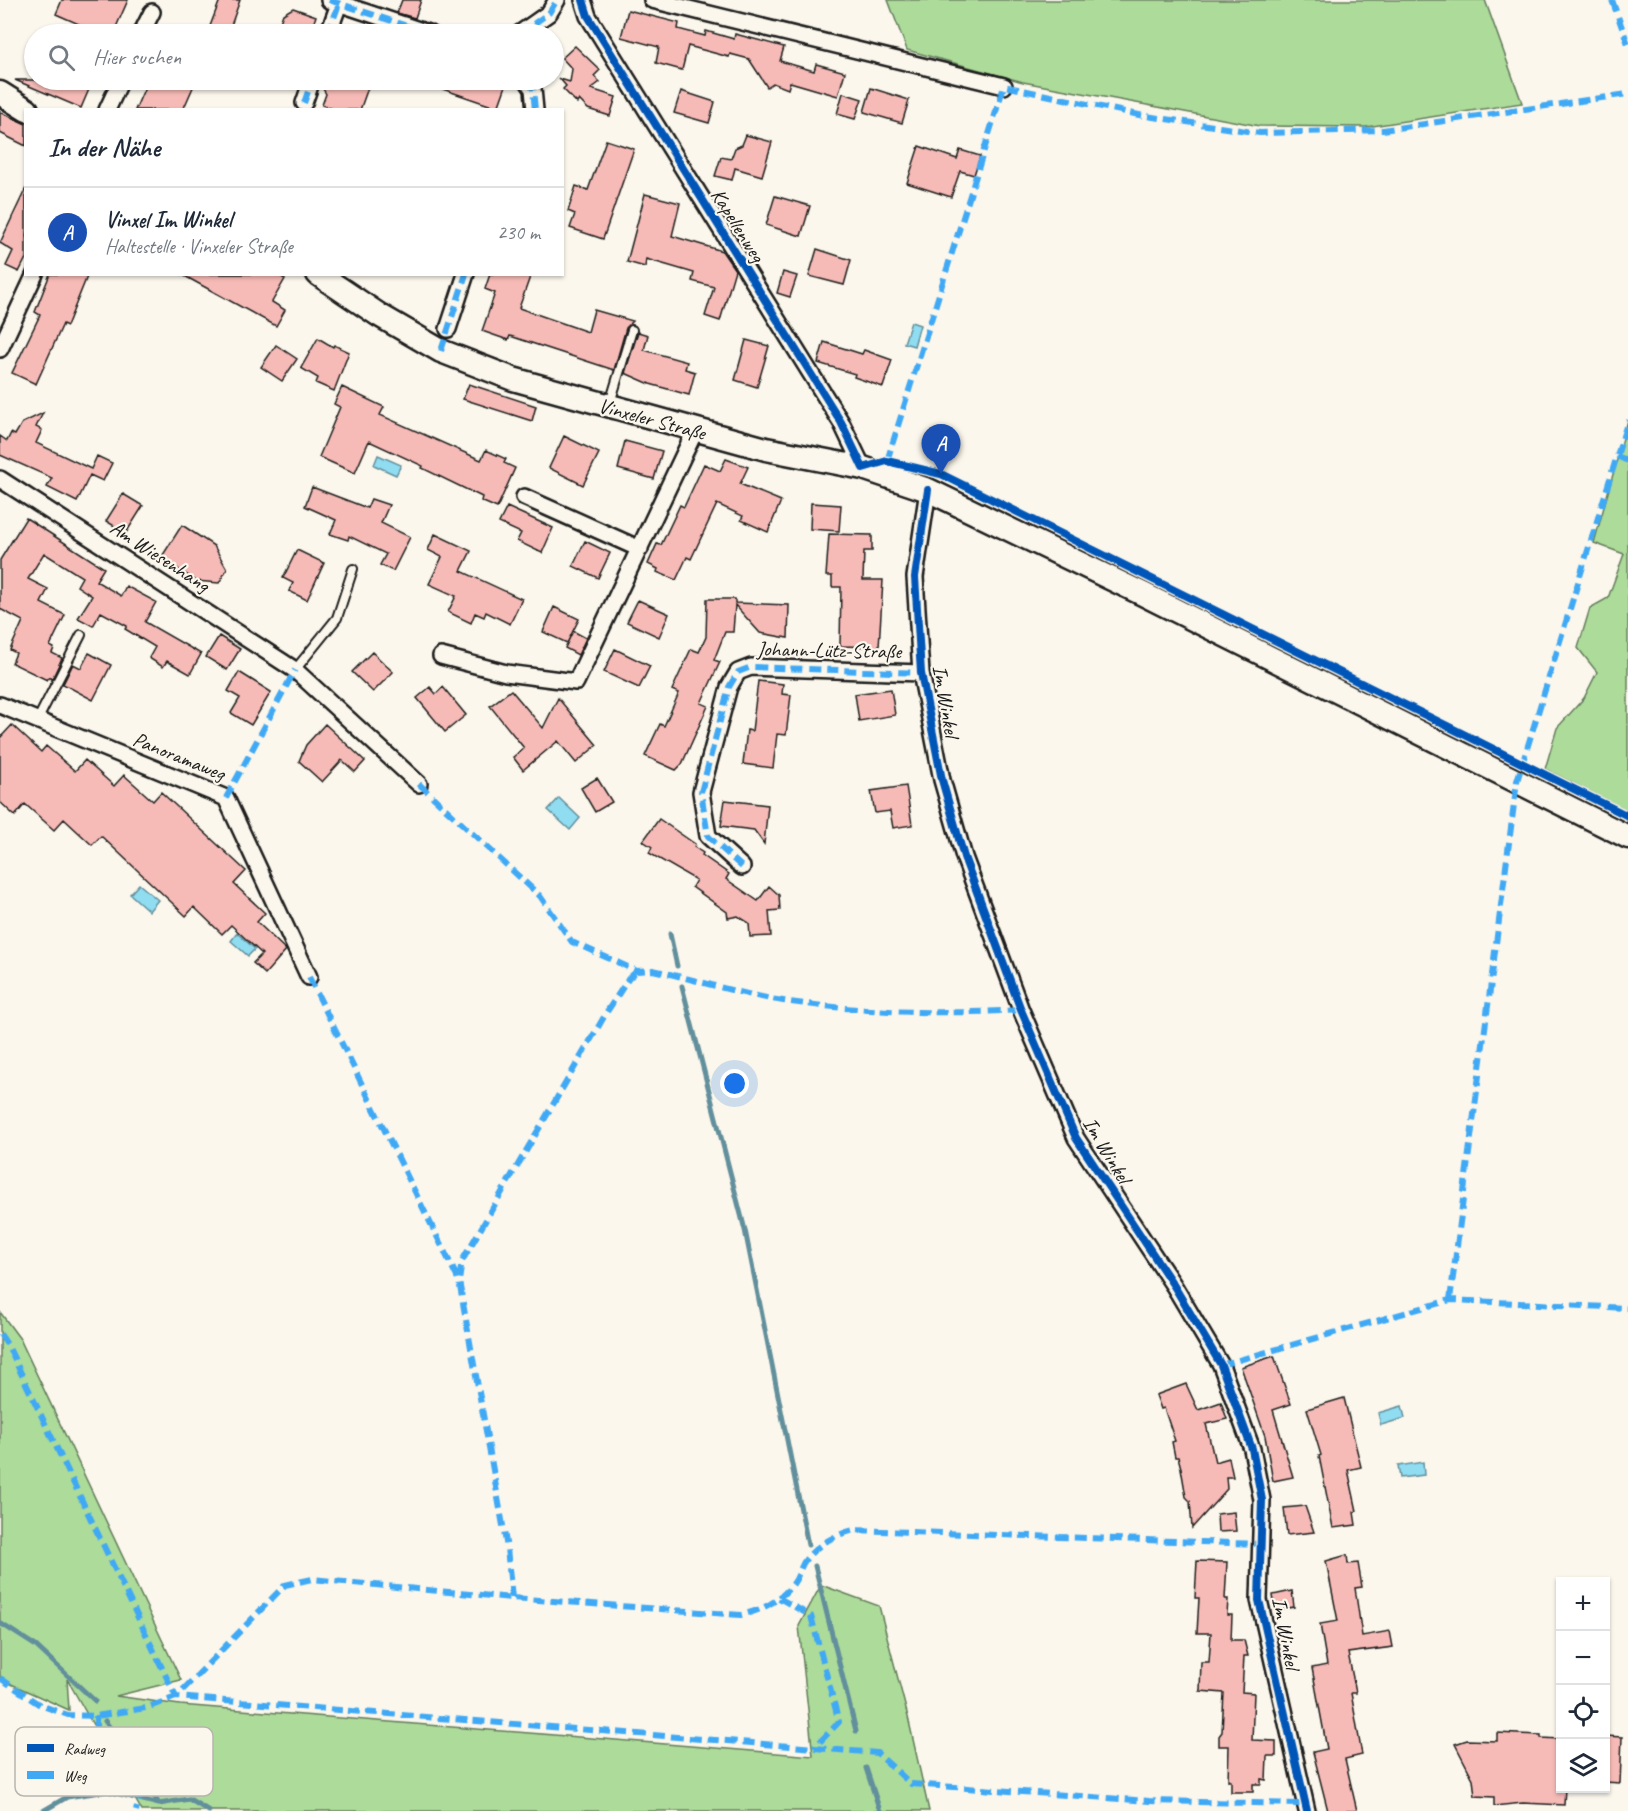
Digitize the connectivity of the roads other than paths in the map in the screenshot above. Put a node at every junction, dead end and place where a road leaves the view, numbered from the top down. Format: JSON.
{"nodes":[{"id":1,"x":557,"y":0,"type":"edge"},
{"id":2,"x":583,"y":0,"type":"edge"},
{"id":3,"x":652,"y":0,"type":"edge"},
{"id":4,"x":334,"y":2,"type":"edge"},
{"id":5,"x":152,"y":12,"type":"dead end"},
{"id":6,"x":146,"y":24,"type":"edge"},
{"id":7,"x":330,"y":24,"type":"edge"},
{"id":8,"x":401,"y":24,"type":"edge"},
{"id":9,"x":533,"y":24,"type":"edge"},
{"id":10,"x":1004,"y":86,"type":"dead end"},
{"id":11,"x":116,"y":90,"type":"edge"},
{"id":12,"x":309,"y":90,"type":"edge"},
{"id":13,"x":532,"y":90,"type":"edge"},
{"id":14,"x":0,"y":93,"type":"edge"},
{"id":15,"x":304,"y":103,"type":"dead end"},
{"id":16,"x":24,"y":108,"type":"edge"},
{"id":17,"x":108,"y":108,"type":"edge"},
{"id":18,"x":535,"y":108,"type":"edge"},
{"id":19,"x":34,"y":276,"type":"edge"},
{"id":20,"x":321,"y":276,"type":"edge"},
{"id":21,"x":465,"y":276,"type":"edge"},
{"id":22,"x":448,"y":329,"type":"dead end"},
{"id":23,"x":632,"y":330,"type":"dead end"},
{"id":24,"x":0,"y":349,"type":"edge"},
{"id":25,"x":609,"y":407,"type":"junction"},
{"id":26,"x":696,"y":431,"type":"junction"},
{"id":27,"x":863,"y":468,"type":"junction"},
{"id":28,"x":0,"y":478,"type":"edge"},
{"id":29,"x":928,"y":490,"type":"junction"},
{"id":30,"x":524,"y":497,"type":"dead end"},
{"id":31,"x":640,"y":549,"type":"junction"},
{"id":32,"x":353,"y":569,"type":"dead end"},
{"id":33,"x":81,"y":635,"type":"dead end"},
{"id":34,"x":441,"y":656,"type":"dead end"},
{"id":35,"x":295,"y":670,"type":"junction"},
{"id":36,"x":921,"y":673,"type":"junction"},
{"id":37,"x":0,"y":705,"type":"edge"},
{"id":38,"x":37,"y":721,"type":"junction"},
{"id":39,"x":420,"y":784,"type":"dead end"},
{"id":40,"x":1628,"y":837,"type":"edge"},
{"id":41,"x":742,"y":867,"type":"dead end"},
{"id":42,"x":309,"y":977,"type":"dead end"},
{"id":43,"x":1307,"y":1811,"type":"edge"}],
"edges":[{"from":1,"to":9,"type":"street"},
{"from":2,"to":27,"type":"street","name":"Kapellenweg"},
{"from":3,"to":10,"type":"street"},
{"from":4,"to":7,"type":"street"},
{"from":4,"to":8,"type":"street"},
{"from":5,"to":6,"type":"street"},
{"from":11,"to":17,"type":"street"},
{"from":12,"to":15,"type":"street"},
{"from":13,"to":18,"type":"street"},
{"from":14,"to":16,"type":"main road"},
{"from":19,"to":24,"type":"street"},
{"from":20,"to":25,"type":"main road","name":"Vinxeler Straße"},
{"from":21,"to":22,"type":"street"},
{"from":23,"to":25,"type":"lane"},
{"from":25,"to":26,"type":"main road","name":"Vinxeler Straße"},
{"from":26,"to":27,"type":"main road","name":"Vinxeler Straße"},
{"from":26,"to":31,"type":"street"},
{"from":27,"to":29,"type":"main road","name":"Vinxeler Straße"},
{"from":28,"to":35,"type":"street","name":"Am Wiesenhang"},
{"from":29,"to":36,"type":"street","name":"Im Winkel"},
{"from":29,"to":40,"type":"main road","name":"Vinxeler Straße"},
{"from":30,"to":31,"type":"street"},
{"from":31,"to":34,"type":"street"},
{"from":32,"to":35,"type":"lane"},
{"from":33,"to":38,"type":"lane"},
{"from":35,"to":39,"type":"street","name":"Am Wiesenhang"},
{"from":36,"to":41,"type":"street","name":"Johann-Lütz-Straße"},
{"from":36,"to":43,"type":"street","name":"Im Winkel"},
{"from":37,"to":38,"type":"street","name":"Panoramaweg"},
{"from":38,"to":42,"type":"street","name":"Panoramaweg"}]}
